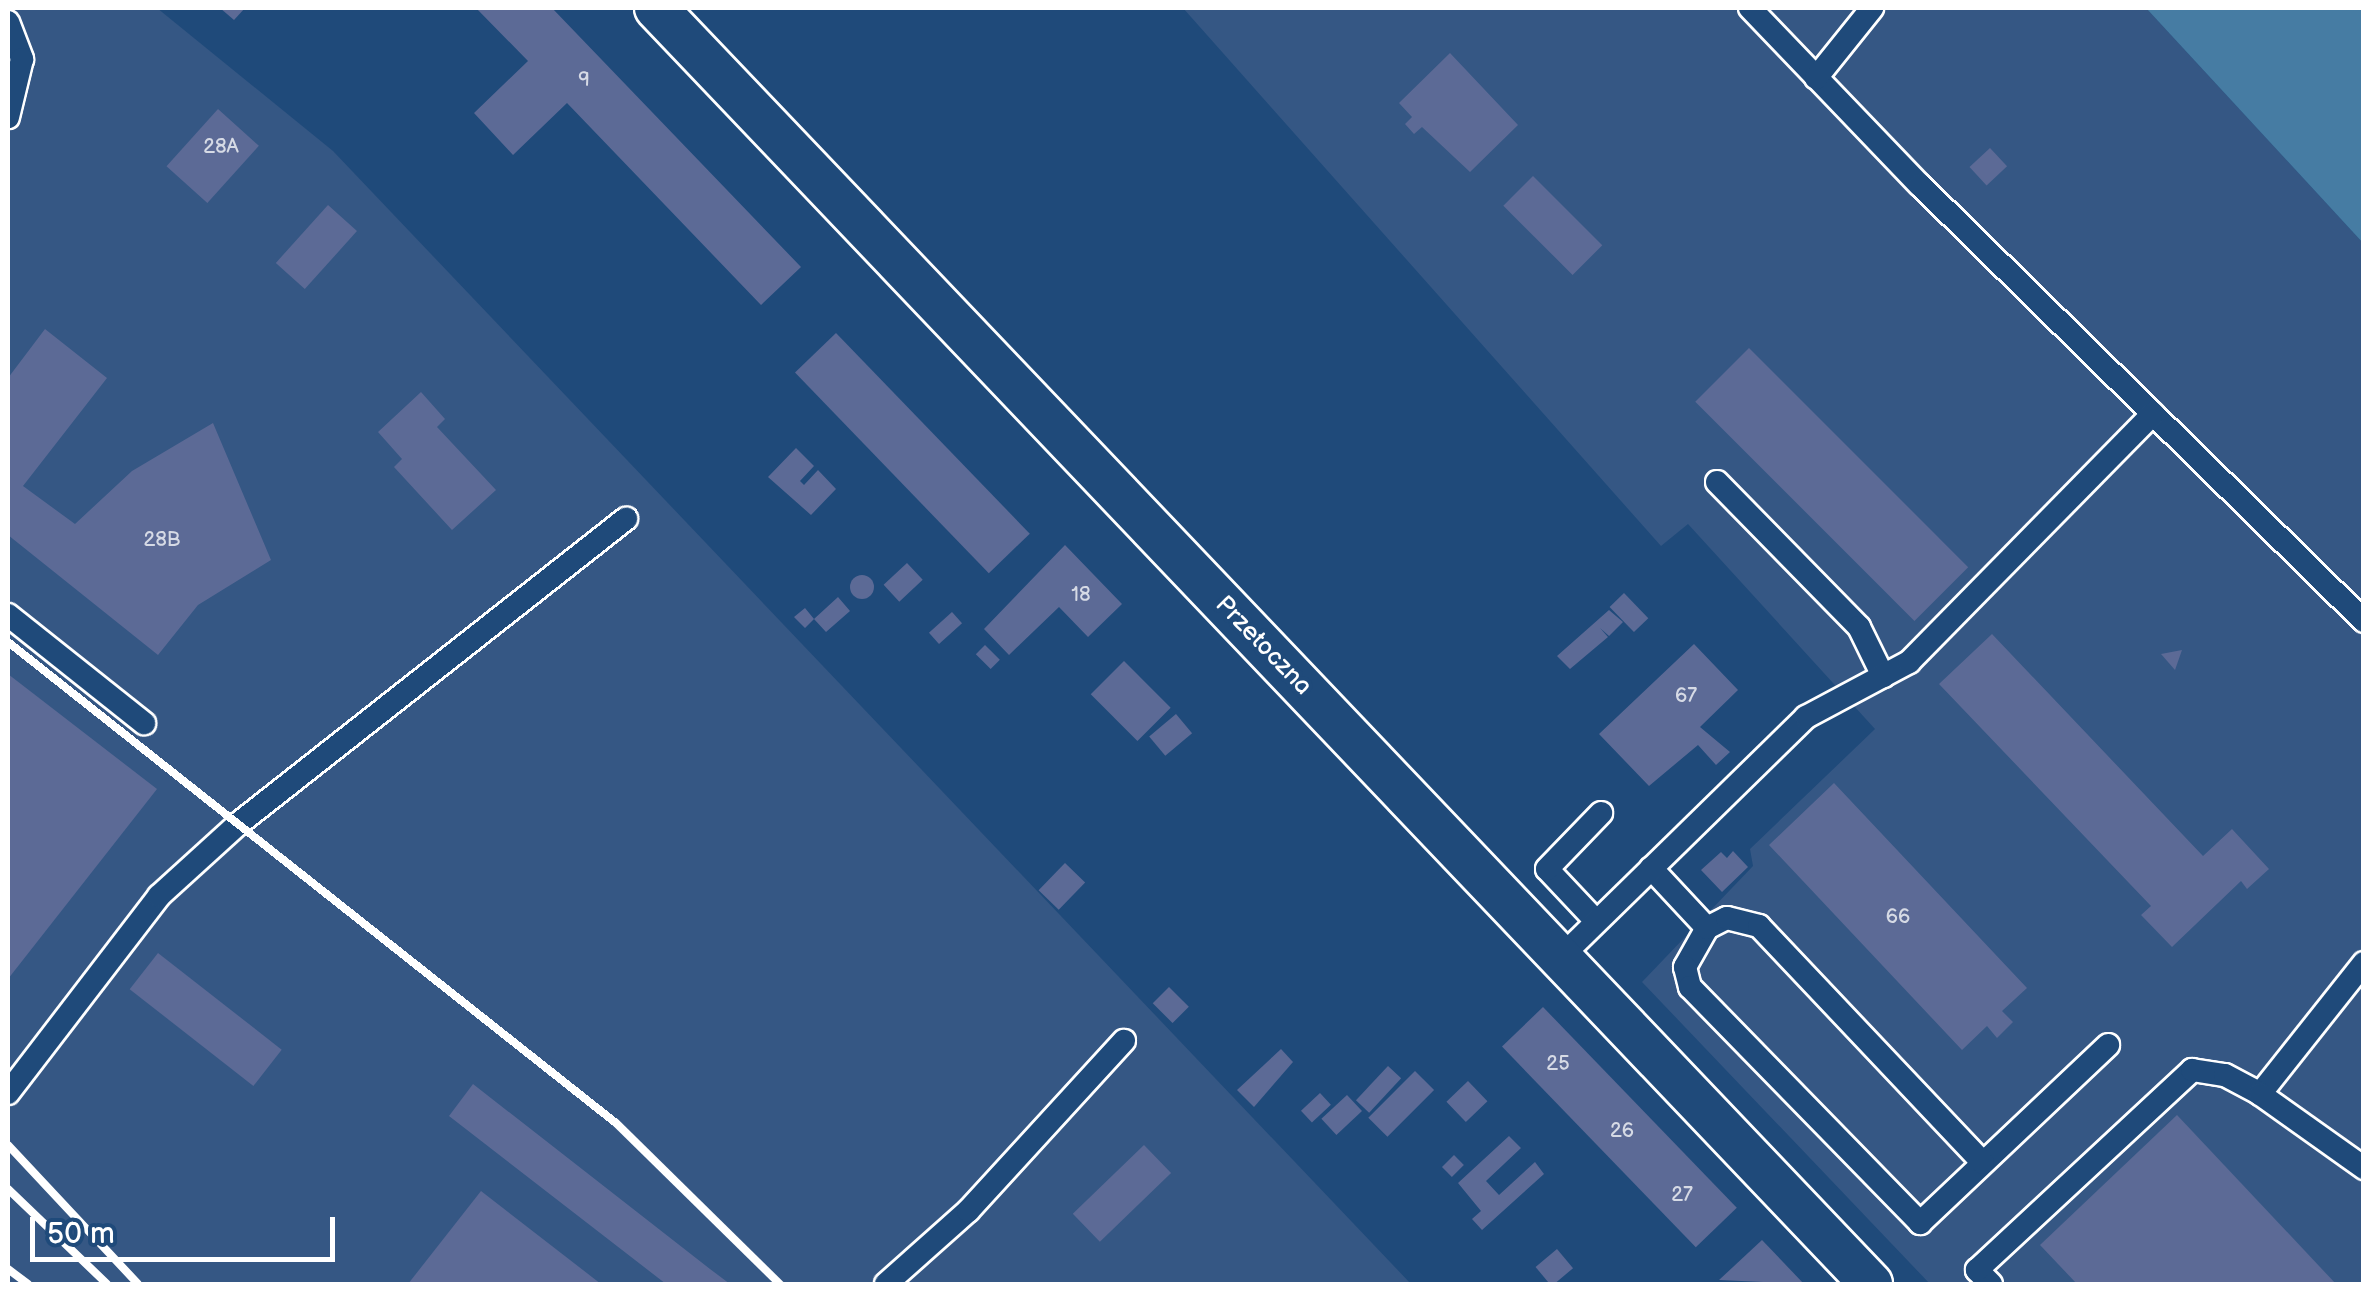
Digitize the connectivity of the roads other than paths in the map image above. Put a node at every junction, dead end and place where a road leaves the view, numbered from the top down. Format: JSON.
{"nodes":[{"id":1,"x":656,"y":8,"type":"edge"},
{"id":2,"x":1750,"y":8,"type":"edge"},
{"id":3,"x":1872,"y":8,"type":"edge"},
{"id":4,"x":8,"y":22,"type":"edge"},
{"id":5,"x":1816,"y":78,"type":"junction"},
{"id":6,"x":8,"y":118,"type":"edge"},
{"id":7,"x":2153,"y":414,"type":"junction"},
{"id":8,"x":1717,"y":482,"type":"dead end"},
{"id":9,"x":626,"y":519,"type":"dead end"},
{"id":10,"x":8,"y":615,"type":"edge"},
{"id":11,"x":2364,"y":621,"type":"edge"},
{"id":12,"x":1883,"y":676,"type":"junction"},
{"id":13,"x":144,"y":723,"type":"dead end"},
{"id":14,"x":1602,"y":812,"type":"dead end"},
{"id":15,"x":1650,"y":868,"type":"junction"},
{"id":16,"x":1596,"y":920,"type":"junction"},
{"id":17,"x":1708,"y":928,"type":"junction"},
{"id":18,"x":1561,"y":958,"type":"junction"},
{"id":19,"x":2364,"y":962,"type":"edge"},
{"id":20,"x":1124,"y":1042,"type":"dead end"},
{"id":21,"x":2108,"y":1045,"type":"dead end"},
{"id":22,"x":8,"y":1093,"type":"edge"},
{"id":23,"x":2260,"y":1094,"type":"junction"},
{"id":24,"x":1983,"y":1163,"type":"junction"},
{"id":25,"x":2364,"y":1168,"type":"edge"},
{"id":26,"x":912,"y":1275,"type":"edge"},
{"id":27,"x":886,"y":1284,"type":"edge"},
{"id":28,"x":1871,"y":1284,"type":"edge"},
{"id":29,"x":1991,"y":1284,"type":"edge"}],
"edges":[{"from":1,"to":18,"type":"street","name":"Przetoczna"},
{"from":2,"to":5,"type":"lane"},
{"from":3,"to":5,"type":"lane"},
{"from":4,"to":6,"type":"lane"},
{"from":5,"to":7,"type":"lane"},
{"from":7,"to":11,"type":"lane"},
{"from":7,"to":12,"type":"lane"},
{"from":8,"to":12,"type":"lane"},
{"from":9,"to":22,"type":"lane"},
{"from":10,"to":13,"type":"lane"},
{"from":12,"to":15,"type":"lane"},
{"from":14,"to":16,"type":"lane"},
{"from":15,"to":16,"type":"lane"},
{"from":15,"to":17,"type":"lane"},
{"from":16,"to":18,"type":"lane"},
{"from":17,"to":24,"type":"lane"},
{"from":17,"to":24,"type":"lane"},
{"from":18,"to":28,"type":"street","name":"Przetoczna"},
{"from":19,"to":23,"type":"lane"},
{"from":20,"to":26,"type":"lane"},
{"from":21,"to":24,"type":"lane"},
{"from":23,"to":25,"type":"lane"},
{"from":23,"to":29,"type":"lane"},
{"from":26,"to":27,"type":"lane"}]}
